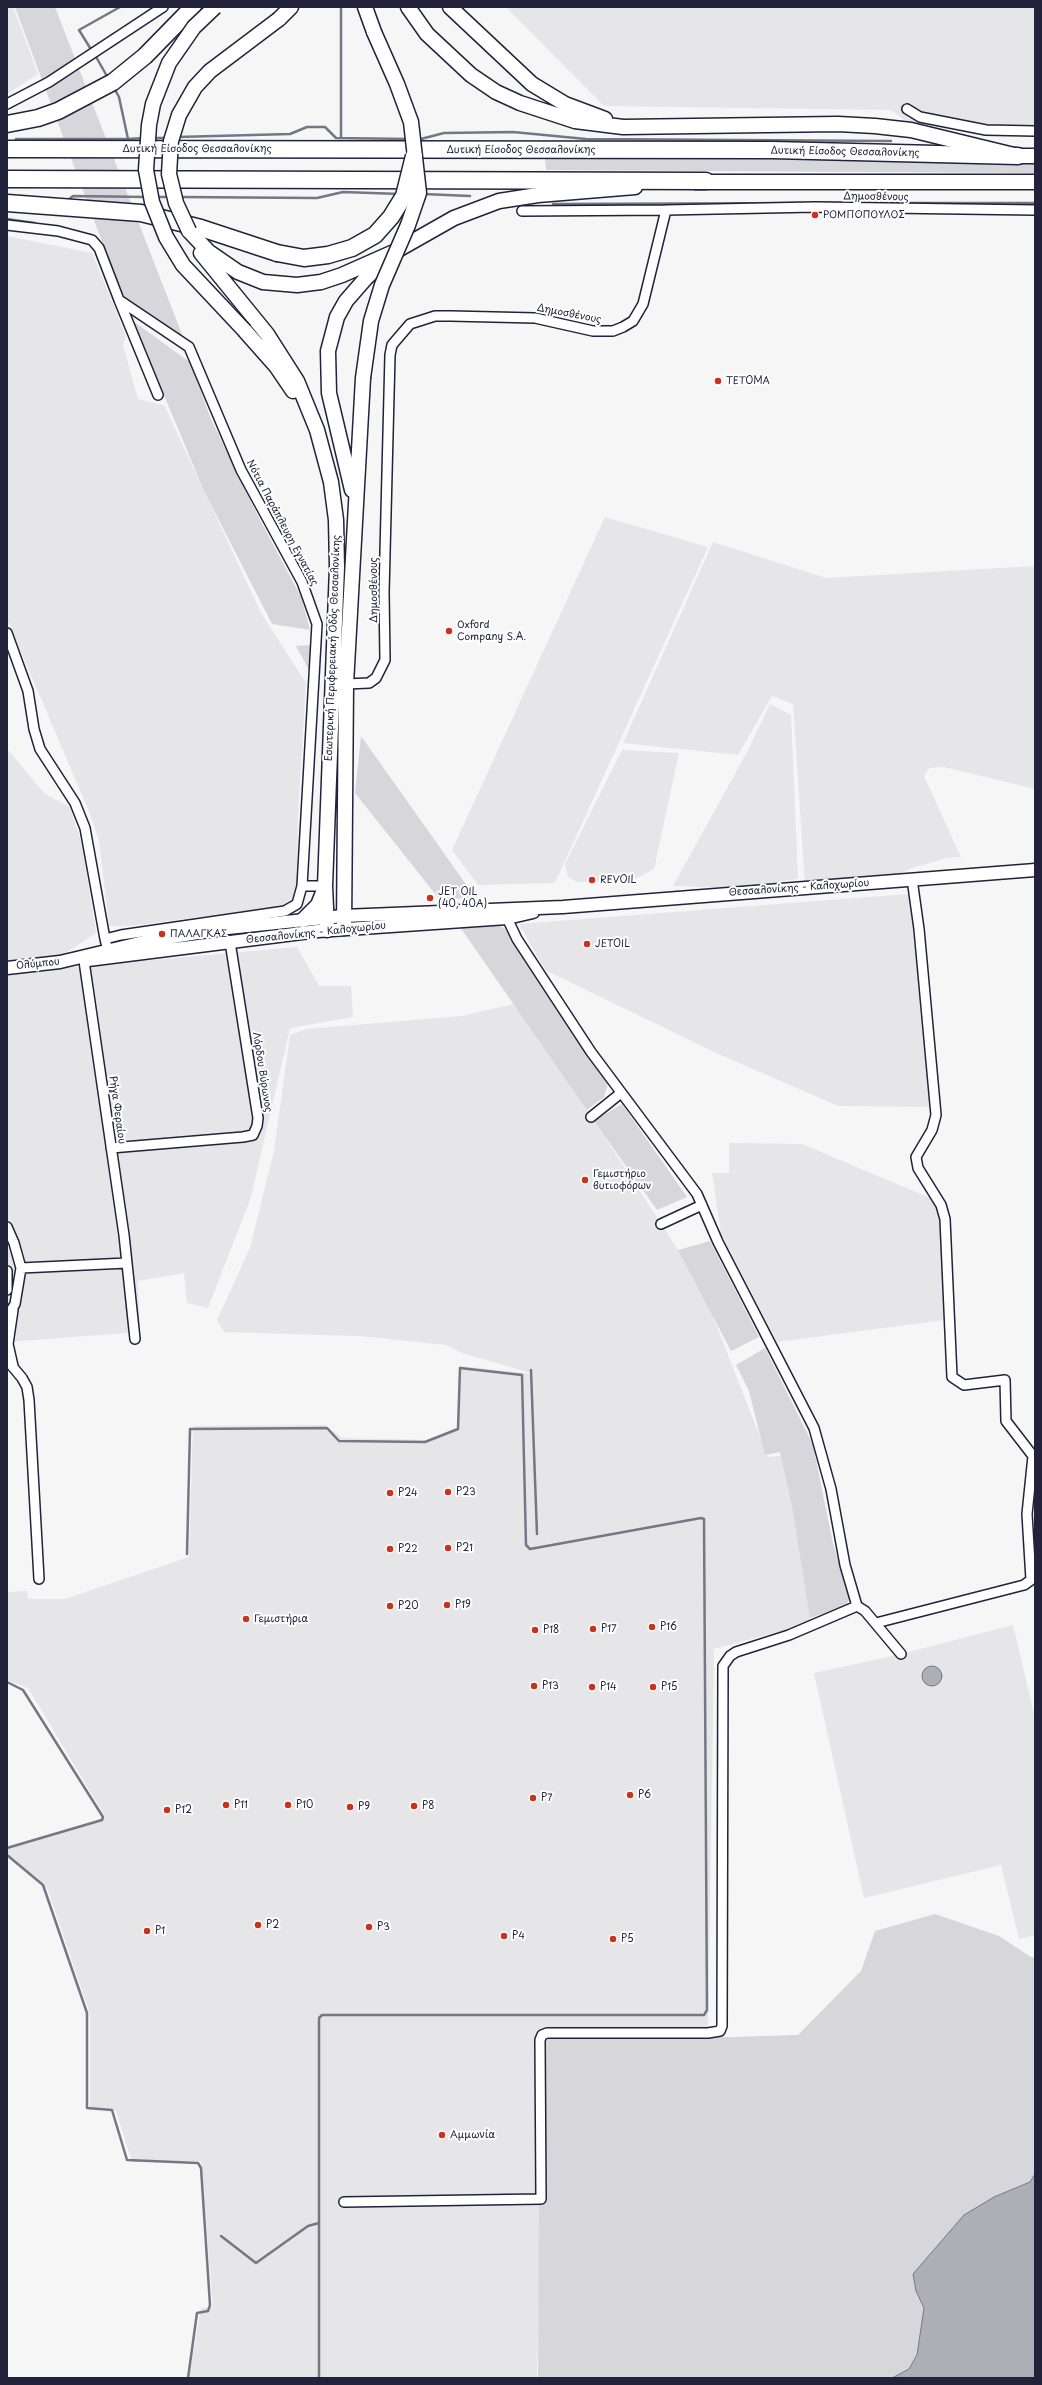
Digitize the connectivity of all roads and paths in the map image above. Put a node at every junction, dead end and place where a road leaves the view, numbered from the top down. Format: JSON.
{"nodes":[{"id":1,"x":163,"y":7,"type":"edge"},
{"id":2,"x":193,"y":7,"type":"edge"},
{"id":3,"x":215,"y":7,"type":"edge"},
{"id":4,"x":291,"y":7,"type":"edge"},
{"id":5,"x":365,"y":7,"type":"edge"},
{"id":6,"x":408,"y":7,"type":"edge"},
{"id":7,"x":450,"y":7,"type":"edge"},
{"id":8,"x":9,"y":103,"type":"edge"},
{"id":9,"x":907,"y":109,"type":"dead end"},
{"id":10,"x":7,"y":124,"type":"edge"},
{"id":11,"x":639,"y":126,"type":"junction"},
{"id":12,"x":1035,"y":131,"type":"edge"},
{"id":13,"x":7,"y":149,"type":"edge"},
{"id":14,"x":414,"y":156,"type":"junction"},
{"id":15,"x":1018,"y":156,"type":"junction"},
{"id":16,"x":1035,"y":156,"type":"edge"},
{"id":17,"x":7,"y":179,"type":"edge"},
{"id":18,"x":706,"y":181,"type":"junction"},
{"id":19,"x":1035,"y":182,"type":"edge"},
{"id":20,"x":7,"y":202,"type":"edge"},
{"id":21,"x":666,"y":210,"type":"junction"},
{"id":22,"x":1035,"y":210,"type":"edge"},
{"id":23,"x":522,"y":211,"type":"dead end"},
{"id":24,"x":7,"y":225,"type":"edge"},
{"id":25,"x":189,"y":231,"type":"junction"},
{"id":26,"x":394,"y":252,"type":"junction"},
{"id":27,"x":119,"y":300,"type":"junction"},
{"id":28,"x":158,"y":395,"type":"dead end"},
{"id":29,"x":312,"y":420,"type":"junction"},
{"id":30,"x":356,"y":524,"type":"junction"},
{"id":31,"x":7,"y":633,"type":"edge"},
{"id":32,"x":346,"y":684,"type":"junction"},
{"id":33,"x":1035,"y":870,"type":"edge"},
{"id":34,"x":912,"y":879,"type":"junction"},
{"id":35,"x":302,"y":886,"type":"junction"},
{"id":36,"x":325,"y":886,"type":"junction"},
{"id":37,"x":563,"y":906,"type":"junction"},
{"id":38,"x":502,"y":918,"type":"junction"},
{"id":39,"x":303,"y":920,"type":"junction"},
{"id":40,"x":343,"y":922,"type":"junction"},
{"id":41,"x":327,"y":924,"type":"junction"},
{"id":42,"x":230,"y":942,"type":"junction"},
{"id":43,"x":108,"y":949,"type":"junction"},
{"id":44,"x":69,"y":961,"type":"junction"},
{"id":45,"x":84,"y":961,"type":"junction"},
{"id":46,"x":7,"y":968,"type":"edge"},
{"id":47,"x":621,"y":1093,"type":"junction"},
{"id":48,"x":591,"y":1117,"type":"dead end"},
{"id":49,"x":111,"y":1148,"type":"junction"},
{"id":50,"x":702,"y":1205,"type":"junction"},
{"id":51,"x":661,"y":1224,"type":"dead end"},
{"id":52,"x":7,"y":1227,"type":"edge"},
{"id":53,"x":127,"y":1263,"type":"junction"},
{"id":54,"x":21,"y":1268,"type":"junction"},
{"id":55,"x":7,"y":1271,"type":"edge"},
{"id":56,"x":7,"y":1290,"type":"edge"},
{"id":57,"x":15,"y":1304,"type":"junction"},
{"id":58,"x":7,"y":1317,"type":"edge"},
{"id":59,"x":135,"y":1339,"type":"dead end"},
{"id":60,"x":8,"y":1344,"type":"edge"},
{"id":61,"x":7,"y":1360,"type":"edge"},
{"id":62,"x":14,"y":1368,"type":"junction"},
{"id":63,"x":39,"y":1579,"type":"dead end"},
{"id":64,"x":857,"y":1606,"type":"junction"},
{"id":65,"x":876,"y":1624,"type":"junction"},
{"id":66,"x":901,"y":1654,"type":"dead end"},
{"id":67,"x":344,"y":2202,"type":"dead end"}],
"edges":[{"from":1,"to":8,"type":"street"},
{"from":2,"to":10,"type":"highway"},
{"from":3,"to":29,"type":"highway","bridge":true},
{"from":4,"to":25,"type":"highway","name":"Εσωτερική Περιφερειακή Οδός Θεσσαλονίκης","bridge":true},
{"from":5,"to":14,"type":"highway","name":"Εσωτερική Περιφερειακή Οδός Θεσσαλονίκης","bridge":true},
{"from":6,"to":11,"type":"highway"},
{"from":7,"to":11,"type":"highway"},
{"from":9,"to":12,"type":"street"},
{"from":11,"to":15,"type":"highway"},
{"from":13,"to":15,"type":"highway","name":"Δυτική Είσοδος Θεσσαλονίκης"},
{"from":14,"to":20,"type":"highway","bridge":true},
{"from":14,"to":30,"type":"highway","name":"Εσωτερική Περιφερειακή Οδός Θεσσαλονίκης","bridge":true},
{"from":15,"to":16,"type":"highway","name":"Δυτική Είσοδος Θεσσαλονίκης"},
{"from":17,"to":18,"type":"highway"},
{"from":18,"to":19,"type":"highway"},
{"from":18,"to":26,"type":"highway"},
{"from":21,"to":22,"type":"street","name":"Δημοσθένους"},
{"from":21,"to":23,"type":"street"},
{"from":21,"to":32,"type":"street","name":"Δημοσθένους"},
{"from":24,"to":27,"type":"street"},
{"from":25,"to":26,"type":"highway"},
{"from":25,"to":29,"type":"highway","name":"Εσωτερική Περιφερειακή Οδός Θεσσαλονίκης"},
{"from":26,"to":30,"type":"highway"},
{"from":27,"to":28,"type":"street"},
{"from":27,"to":35,"type":"street","name":"Νότια Παράπλευρη Εγνατίας"},
{"from":29,"to":36,"type":"highway","name":"Εσωτερική Περιφερειακή Οδός Θεσσαλονίκης"},
{"from":30,"to":32,"type":"highway","name":"Εσωτερική Περιφερειακή Οδός Θεσσαλονίκης"},
{"from":31,"to":43,"type":"street"},
{"from":32,"to":40,"type":"highway","name":"Εσωτερική Περιφερειακή Οδός Θεσσαλονίκης"},
{"from":33,"to":34,"type":"main road","name":"Θεσσαλονίκης - Καλοχωρίου"},
{"from":34,"to":37,"type":"main road","name":"Θεσσαλονίκης - Καλοχωρίου"},
{"from":34,"to":65,"type":"street"},
{"from":35,"to":36,"type":"street"},
{"from":35,"to":43,"type":"street","name":"Νότια Παράπλευρη Εγνατίας"},
{"from":36,"to":39,"type":"highway"},
{"from":36,"to":41,"type":"highway","name":"Εσωτερική Περιφερειακή Οδός Θεσσαλονίκης"},
{"from":37,"to":38,"type":"main road","name":"Θεσσαλονίκης - Καλοχωρίου"},
{"from":37,"to":40,"type":"main road","name":"Θεσσαλονίκης - Καλοχωρίου"},
{"from":38,"to":40,"type":"main road","name":"Θεσσαλονίκης - Καλοχωρίου"},
{"from":38,"to":47,"type":"street"},
{"from":39,"to":41,"type":"main road","name":"Θεσσαλονίκης - Καλοχωρίου"},
{"from":39,"to":43,"type":"main road","name":"Θεσσαλονίκης - Καλοχωρίου"},
{"from":40,"to":41,"type":"main road","name":"Θεσσαλονίκης - Καλοχωρίου"},
{"from":41,"to":42,"type":"main road","name":"Θεσσαλονίκης - Καλοχωρίου"},
{"from":42,"to":43,"type":"main road","name":"Θεσσαλονίκης - Καλοχωρίου"},
{"from":42,"to":49,"type":"street","name":"Λόρδου Βύρωνος"},
{"from":43,"to":44,"type":"main road"},
{"from":43,"to":45,"type":"main road","name":"Θεσσαλονίκης - Καλοχωρίου"},
{"from":44,"to":45,"type":"main road","name":"Θεσσαλονίκης - Καλοχωρίου"},
{"from":44,"to":46,"type":"main road","name":"Ολύμπου"},
{"from":45,"to":49,"type":"street","name":"Ρήγα Φεραίου"},
{"from":47,"to":48,"type":"street"},
{"from":47,"to":50,"type":"street"},
{"from":49,"to":53,"type":"street","name":"Ρήγα Φεραίου"},
{"from":50,"to":51,"type":"street"},
{"from":50,"to":64,"type":"street"},
{"from":52,"to":54,"type":"street"},
{"from":53,"to":54,"type":"street"},
{"from":53,"to":59,"type":"street","name":"Ρήγα Φεραίου"},
{"from":54,"to":57,"type":"street"},
{"from":55,"to":56,"type":"street"},
{"from":57,"to":58,"type":"street"},
{"from":57,"to":60,"type":"street"},
{"from":60,"to":62,"type":"street"},
{"from":61,"to":62,"type":"street"},
{"from":62,"to":63,"type":"street"},
{"from":64,"to":65,"type":"street"},
{"from":64,"to":67,"type":"street"},
{"from":65,"to":66,"type":"street"}]}
